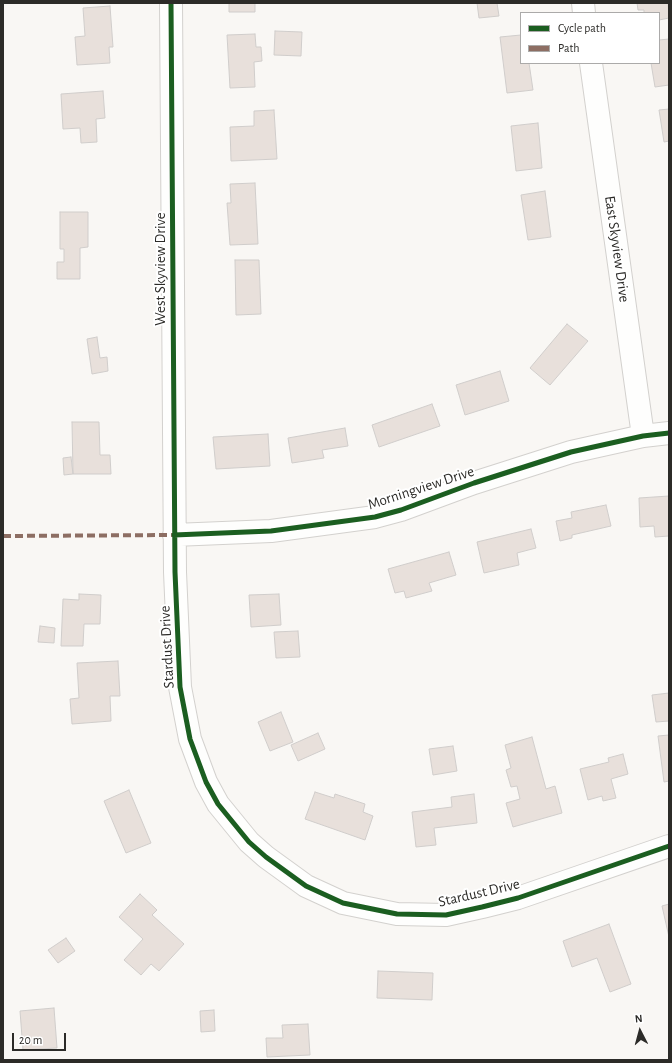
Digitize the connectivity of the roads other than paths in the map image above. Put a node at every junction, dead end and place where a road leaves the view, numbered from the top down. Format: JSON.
{"nodes":[{"id":1,"x":171,"y":3,"type":"edge"},
{"id":2,"x":591,"y":64,"type":"edge"},
{"id":3,"x":669,"y":433,"type":"edge"},
{"id":4,"x":643,"y":436,"type":"junction"},
{"id":5,"x":174,"y":534,"type":"junction"},
{"id":6,"x":669,"y":846,"type":"edge"}],
"edges":[{"from":1,"to":5,"type":"street","name":"West Skyview Drive"},
{"from":2,"to":4,"type":"street","name":"East Skyview Drive"},
{"from":3,"to":4,"type":"street","name":"Morningview Drive"},
{"from":4,"to":5,"type":"street","name":"Morningview Drive"},
{"from":5,"to":6,"type":"street","name":"Stardust Drive"}]}
